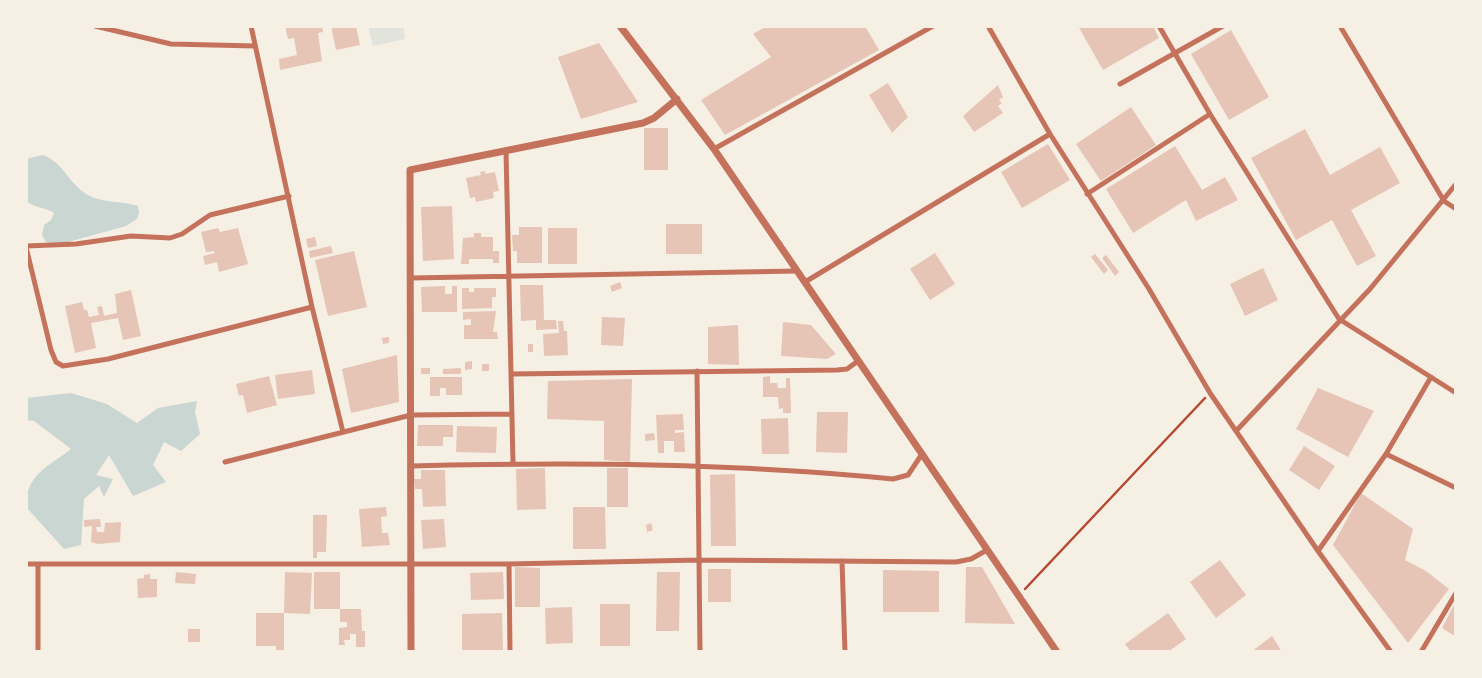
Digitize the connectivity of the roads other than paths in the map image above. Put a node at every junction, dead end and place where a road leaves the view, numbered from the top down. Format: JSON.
{"nodes":[{"id":1,"x":95,"y":26,"type":"edge"},
{"id":2,"x":251,"y":26,"type":"edge"},
{"id":3,"x":620,"y":26,"type":"edge"},
{"id":4,"x":933,"y":26,"type":"edge"},
{"id":5,"x":988,"y":26,"type":"edge"},
{"id":6,"x":1159,"y":26,"type":"edge"},
{"id":7,"x":1223,"y":26,"type":"edge"},
{"id":8,"x":1340,"y":26,"type":"edge"},
{"id":9,"x":255,"y":46,"type":"junction"},
{"id":10,"x":1175,"y":53,"type":"junction"},
{"id":11,"x":1120,"y":84,"type":"dead end"},
{"id":12,"x":677,"y":99,"type":"junction"},
{"id":13,"x":1210,"y":114,"type":"junction"},
{"id":14,"x":1050,"y":134,"type":"junction"},
{"id":15,"x":714,"y":149,"type":"junction"},
{"id":16,"x":506,"y":151,"type":"junction"},
{"id":17,"x":1456,"y":184,"type":"edge"},
{"id":18,"x":1087,"y":194,"type":"junction"},
{"id":19,"x":289,"y":196,"type":"junction"},
{"id":20,"x":1444,"y":201,"type":"junction"},
{"id":21,"x":1456,"y":209,"type":"edge"},
{"id":22,"x":26,"y":247,"type":"edge"},
{"id":23,"x":797,"y":271,"type":"junction"},
{"id":24,"x":410,"y":278,"type":"junction"},
{"id":25,"x":508,"y":278,"type":"junction"},
{"id":26,"x":805,"y":282,"type":"junction"},
{"id":27,"x":312,"y":306,"type":"junction"},
{"id":28,"x":1340,"y":319,"type":"junction"},
{"id":29,"x":858,"y":361,"type":"junction"},
{"id":30,"x":697,"y":371,"type":"junction"},
{"id":31,"x":511,"y":374,"type":"junction"},
{"id":32,"x":1431,"y":377,"type":"junction"},
{"id":33,"x":1456,"y":393,"type":"edge"},
{"id":34,"x":512,"y":414,"type":"junction"},
{"id":35,"x":411,"y":415,"type":"junction"},
{"id":36,"x":1236,"y":431,"type":"junction"},
{"id":37,"x":343,"y":432,"type":"junction"},
{"id":38,"x":922,"y":454,"type":"junction"},
{"id":39,"x":1386,"y":454,"type":"junction"},
{"id":40,"x":225,"y":462,"type":"dead end"},
{"id":41,"x":513,"y":463,"type":"junction"},
{"id":42,"x":698,"y":465,"type":"junction"},
{"id":43,"x":411,"y":466,"type":"junction"},
{"id":44,"x":1456,"y":488,"type":"edge"},
{"id":45,"x":987,"y":550,"type":"junction"},
{"id":46,"x":1318,"y":551,"type":"junction"},
{"id":47,"x":699,"y":560,"type":"junction"},
{"id":48,"x":842,"y":561,"type":"junction"},
{"id":49,"x":26,"y":564,"type":"edge"},
{"id":50,"x":38,"y":564,"type":"junction"},
{"id":51,"x":411,"y":564,"type":"junction"},
{"id":52,"x":509,"y":564,"type":"junction"},
{"id":53,"x":1456,"y":593,"type":"edge"},
{"id":54,"x":38,"y":652,"type":"edge"},
{"id":55,"x":411,"y":652,"type":"edge"},
{"id":56,"x":510,"y":652,"type":"edge"},
{"id":57,"x":700,"y":652,"type":"edge"},
{"id":58,"x":844,"y":652,"type":"edge"},
{"id":59,"x":1057,"y":652,"type":"edge"},
{"id":60,"x":1391,"y":652,"type":"edge"},
{"id":61,"x":1420,"y":652,"type":"edge"}],
"edges":[{"from":1,"to":9,"type":"street"},
{"from":2,"to":9,"type":"street"},
{"from":3,"to":12,"type":"street"},
{"from":4,"to":15,"type":"street"},
{"from":5,"to":14,"type":"street"},
{"from":6,"to":10,"type":"street"},
{"from":7,"to":10,"type":"street"},
{"from":8,"to":20,"type":"street"},
{"from":9,"to":19,"type":"street"},
{"from":10,"to":11,"type":"street"},
{"from":10,"to":13,"type":"street"},
{"from":12,"to":15,"type":"street"},
{"from":12,"to":16,"type":"street"},
{"from":13,"to":18,"type":"street"},
{"from":13,"to":28,"type":"street"},
{"from":14,"to":18,"type":"street"},
{"from":14,"to":26,"type":"street"},
{"from":15,"to":23,"type":"street"},
{"from":16,"to":24,"type":"street"},
{"from":16,"to":25,"type":"street"},
{"from":17,"to":20,"type":"street"},
{"from":18,"to":36,"type":"street"},
{"from":19,"to":22,"type":"street"},
{"from":19,"to":27,"type":"street"},
{"from":20,"to":21,"type":"street"},
{"from":20,"to":28,"type":"street"},
{"from":22,"to":27,"type":"street"},
{"from":23,"to":25,"type":"street"},
{"from":23,"to":26,"type":"street"},
{"from":24,"to":25,"type":"street"},
{"from":24,"to":35,"type":"street"},
{"from":25,"to":31,"type":"street"},
{"from":26,"to":29,"type":"street"},
{"from":27,"to":37,"type":"street"},
{"from":28,"to":32,"type":"street"},
{"from":28,"to":36,"type":"street"},
{"from":29,"to":30,"type":"street"},
{"from":29,"to":38,"type":"street"},
{"from":30,"to":31,"type":"street"},
{"from":30,"to":42,"type":"street"},
{"from":31,"to":34,"type":"street"},
{"from":32,"to":33,"type":"street"},
{"from":32,"to":39,"type":"street"},
{"from":34,"to":35,"type":"street"},
{"from":34,"to":41,"type":"street"},
{"from":35,"to":37,"type":"street"},
{"from":35,"to":43,"type":"street"},
{"from":36,"to":46,"type":"street"},
{"from":37,"to":40,"type":"street"},
{"from":38,"to":42,"type":"street"},
{"from":38,"to":45,"type":"street"},
{"from":39,"to":44,"type":"street"},
{"from":39,"to":46,"type":"street"},
{"from":41,"to":42,"type":"street"},
{"from":41,"to":43,"type":"street"},
{"from":42,"to":47,"type":"street"},
{"from":43,"to":51,"type":"street"},
{"from":45,"to":48,"type":"street"},
{"from":45,"to":59,"type":"street"},
{"from":46,"to":60,"type":"street"},
{"from":47,"to":48,"type":"street"},
{"from":47,"to":52,"type":"street"},
{"from":47,"to":57,"type":"street"},
{"from":48,"to":58,"type":"street"},
{"from":49,"to":50,"type":"street"},
{"from":50,"to":51,"type":"street"},
{"from":50,"to":54,"type":"street"},
{"from":51,"to":52,"type":"street"},
{"from":51,"to":55,"type":"street"},
{"from":52,"to":56,"type":"street"},
{"from":53,"to":61,"type":"street"}]}
